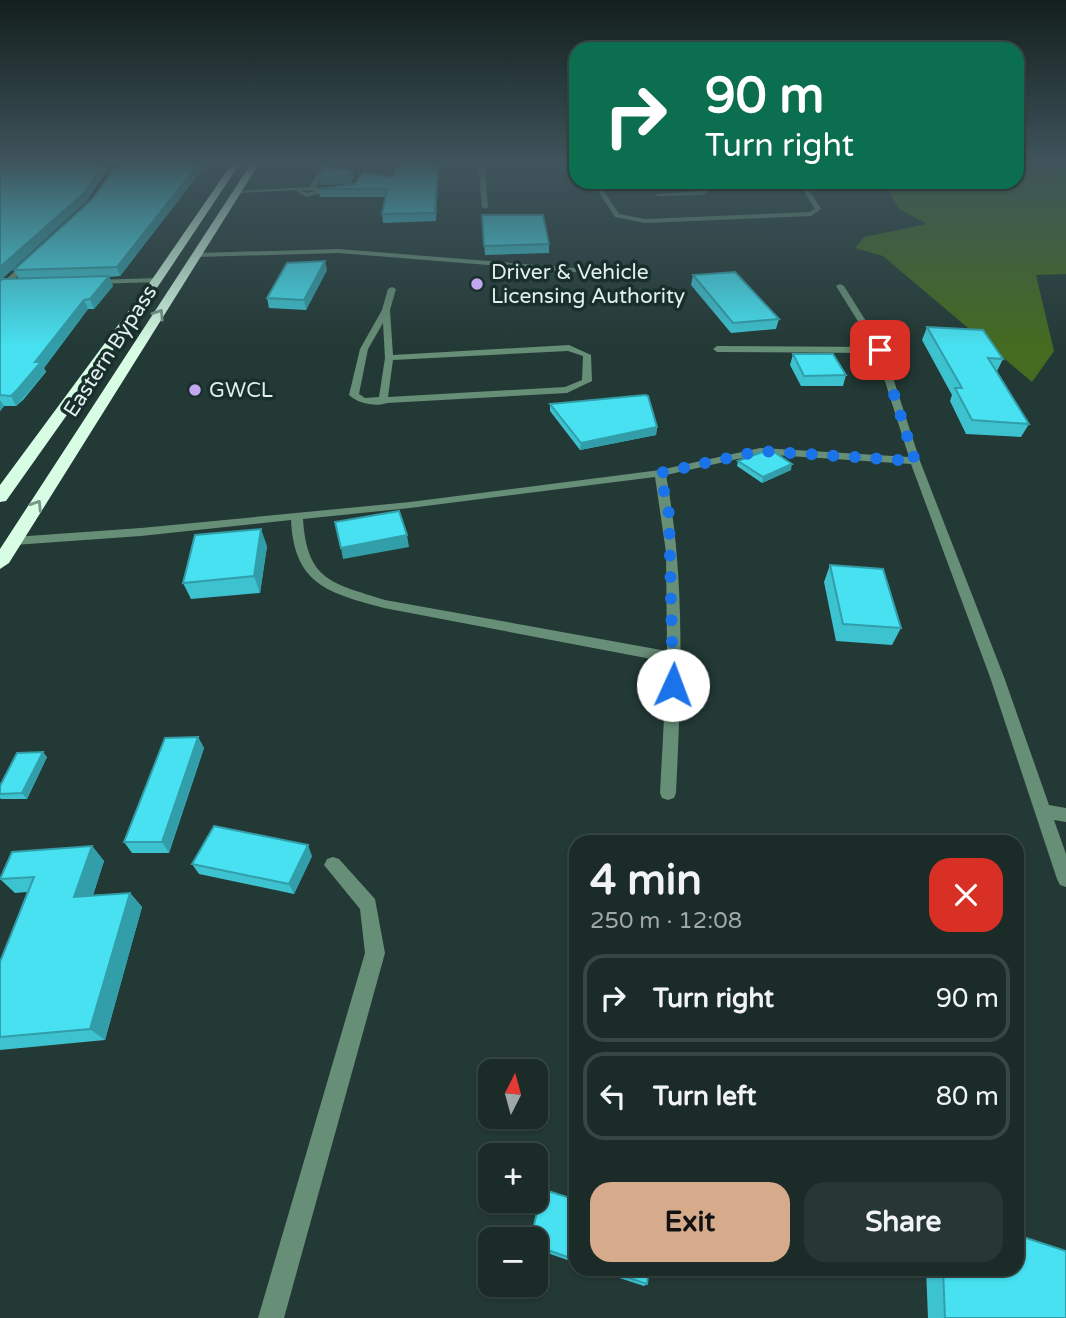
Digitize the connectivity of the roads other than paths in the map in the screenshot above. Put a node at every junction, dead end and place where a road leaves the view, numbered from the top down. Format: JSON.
{"nodes":[{"id":1,"x":195,"y":224,"type":"edge"},
{"id":2,"x":217,"y":224,"type":"edge"},
{"id":3,"x":197,"y":255,"type":"junction"},
{"id":4,"x":36,"y":257,"type":"edge"},
{"id":5,"x":587,"y":271,"type":"dead end"},
{"id":6,"x":157,"y":280,"type":"junction"},
{"id":7,"x":88,"y":282,"type":"edge"},
{"id":8,"x":19,"y":284,"type":"edge"},
{"id":9,"x":3,"y":286,"type":"edge"},
{"id":10,"x":840,"y":286,"type":"dead end"},
{"id":11,"x":392,"y":289,"type":"dead end"},
{"id":12,"x":386,"y":310,"type":"junction"},
{"id":13,"x":364,"y":349,"type":"junction"},
{"id":14,"x":717,"y":349,"type":"dead end"},
{"id":15,"x":880,"y":350,"type":"junction"},
{"id":16,"x":389,"y":353,"type":"junction"},
{"id":17,"x":383,"y":402,"type":"junction"},
{"id":18,"x":915,"y":461,"type":"junction"},
{"id":19,"x":660,"y":473,"type":"junction"},
{"id":20,"x":0,"y":497,"type":"edge"},
{"id":21,"x":297,"y":517,"type":"junction"},
{"id":22,"x":14,"y":541,"type":"junction"},
{"id":23,"x":0,"y":563,"type":"edge"},
{"id":24,"x":675,"y":658,"type":"junction"},
{"id":25,"x":668,"y":793,"type":"dead end"},
{"id":26,"x":1042,"y":811,"type":"junction"},
{"id":27,"x":1066,"y":815,"type":"edge"},
{"id":28,"x":333,"y":865,"type":"dead end"},
{"id":29,"x":1066,"y":879,"type":"edge"},
{"id":30,"x":271,"y":1318,"type":"edge"}],
"edges":[{"from":1,"to":6,"type":"highway","name":"Eastern Bypass"},
{"from":2,"to":3,"type":"highway","name":"Eastern Bypass"},
{"from":3,"to":5,"type":"street"},
{"from":22,"to":3,"type":"highway","name":"Eastern Bypass","one_way":true},
{"from":4,"to":9,"type":"street"},
{"from":6,"to":7,"type":"street"},
{"from":6,"to":20,"type":"highway","name":"Eastern Bypass"},
{"from":8,"to":9,"type":"street"},
{"from":10,"to":15,"type":"street"},
{"from":11,"to":12,"type":"street"},
{"from":12,"to":13,"type":"street"},
{"from":12,"to":16,"type":"street"},
{"from":13,"to":16,"type":"street"},
{"from":13,"to":17,"type":"street"},
{"from":14,"to":15,"type":"street"},
{"from":15,"to":18,"type":"street"},
{"from":16,"to":17,"type":"street"},
{"from":16,"to":17,"type":"street"},
{"from":18,"to":19,"type":"street"},
{"from":18,"to":26,"type":"street"},
{"from":19,"to":21,"type":"street"},
{"from":19,"to":24,"type":"street"},
{"from":21,"to":22,"type":"street"},
{"from":21,"to":24,"type":"street"},
{"from":22,"to":23,"type":"highway","name":"Eastern Bypass"},
{"from":24,"to":25,"type":"street"},
{"from":26,"to":27,"type":"street"},
{"from":26,"to":29,"type":"street"},
{"from":28,"to":30,"type":"street"}]}
